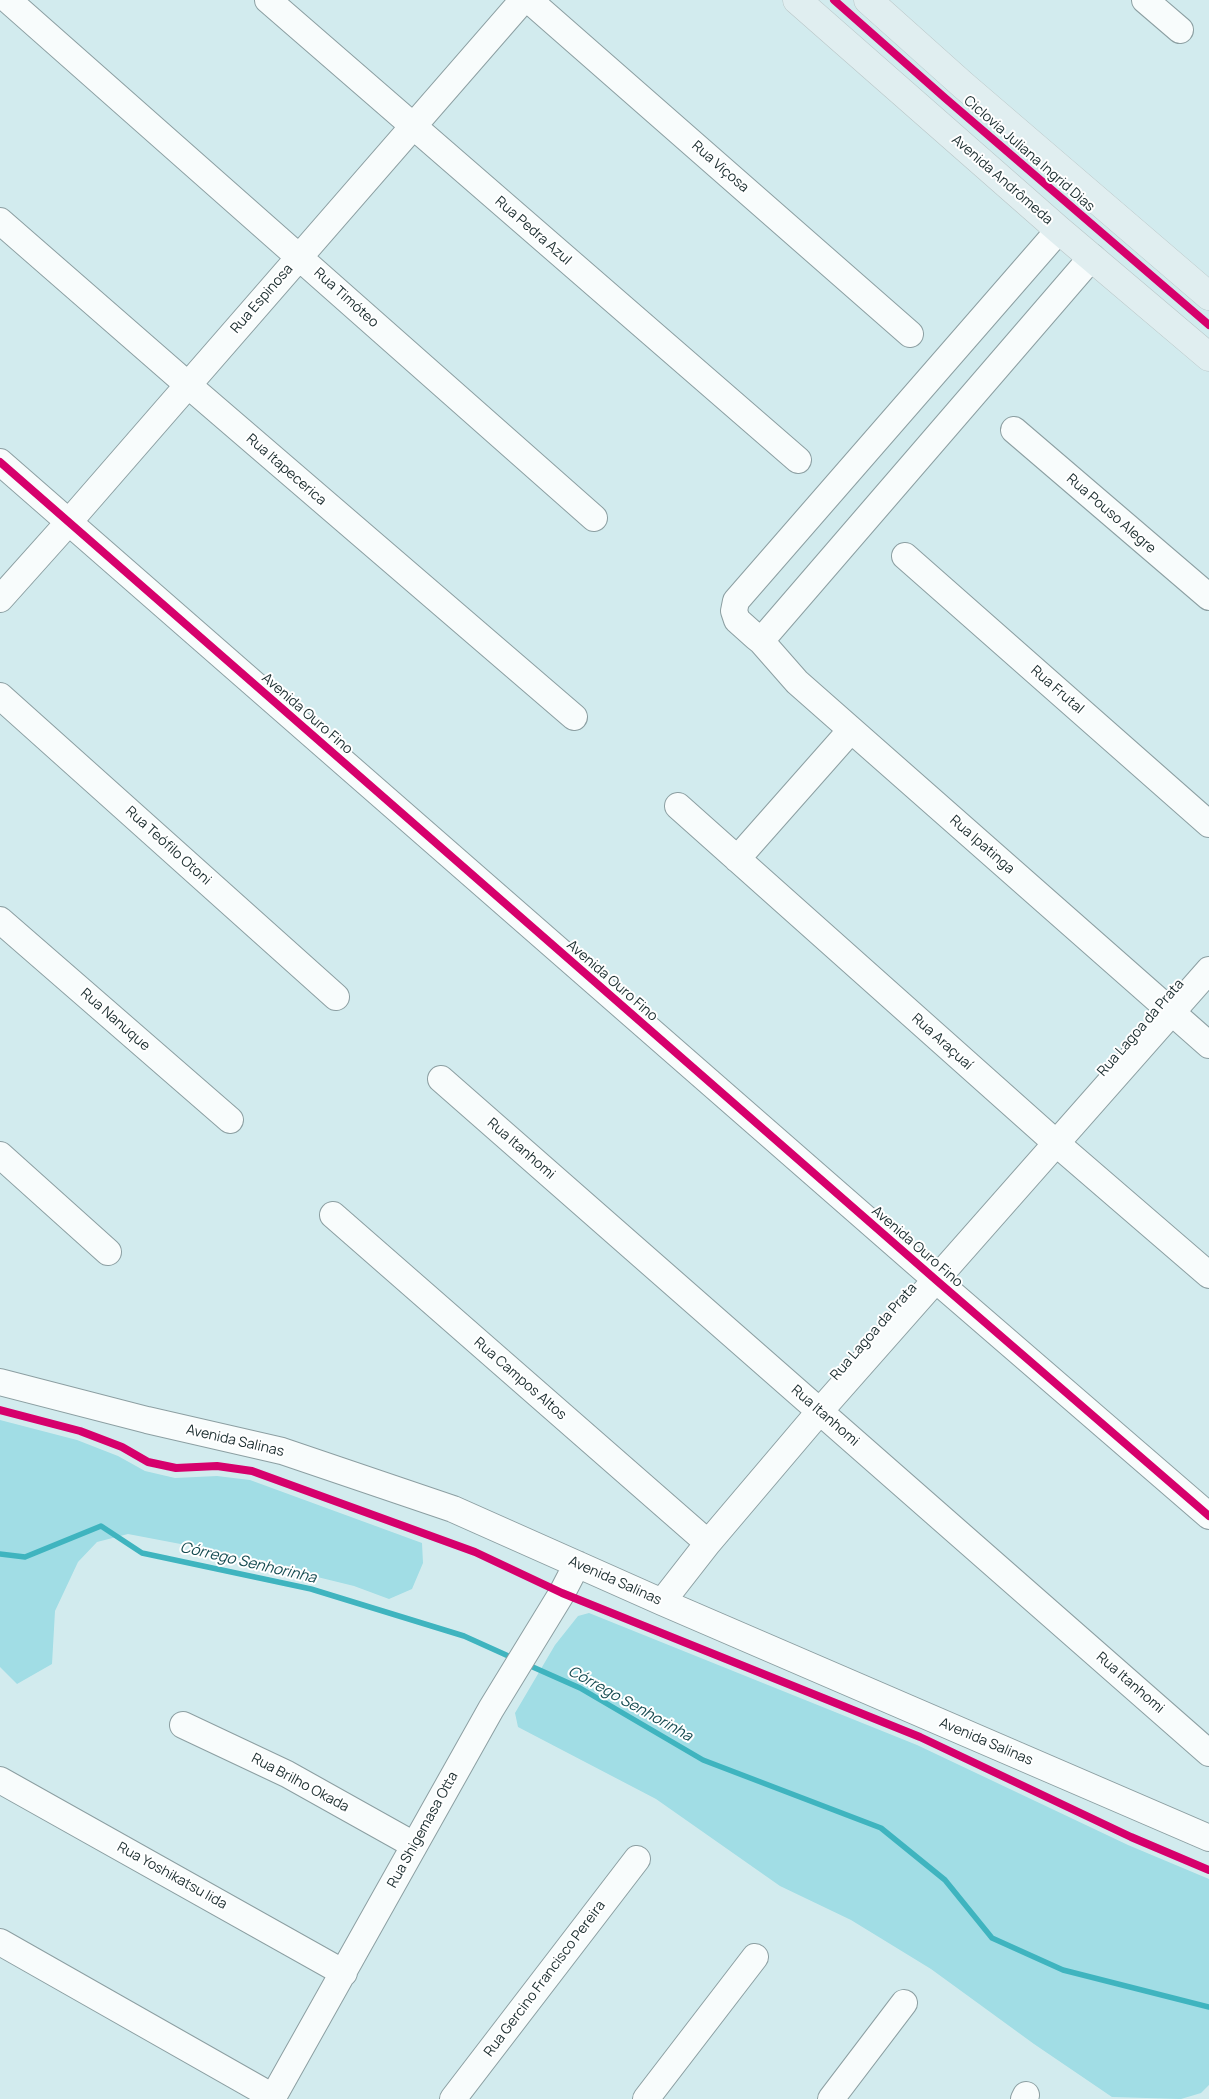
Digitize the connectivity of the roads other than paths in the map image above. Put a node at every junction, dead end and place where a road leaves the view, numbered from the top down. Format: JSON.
{"nodes":[{"id":1,"x":8,"y":0,"type":"edge"},
{"id":2,"x":268,"y":0,"type":"edge"},
{"id":3,"x":523,"y":0,"type":"edge"},
{"id":4,"x":529,"y":0,"type":"edge"},
{"id":5,"x":797,"y":0,"type":"edge"},
{"id":6,"x":868,"y":0,"type":"edge"},
{"id":7,"x":1145,"y":0,"type":"edge"},
{"id":8,"x":1180,"y":30,"type":"dead end"},
{"id":9,"x":963,"y":85,"type":"junction"},
{"id":10,"x":934,"y":120,"type":"junction"},
{"id":11,"x":413,"y":127,"type":"junction"},
{"id":12,"x":0,"y":220,"type":"edge"},
{"id":13,"x":1059,"y":230,"type":"junction"},
{"id":14,"x":299,"y":256,"type":"junction"},
{"id":15,"x":1092,"y":257,"type":"junction"},
{"id":16,"x":1209,"y":296,"type":"edge"},
{"id":17,"x":910,"y":334,"type":"dead end"},
{"id":18,"x":1209,"y":357,"type":"edge"},
{"id":19,"x":188,"y":385,"type":"junction"},
{"id":20,"x":1014,"y":430,"type":"dead end"},
{"id":21,"x":798,"y":460,"type":"dead end"},
{"id":22,"x":0,"y":462,"type":"edge"},
{"id":23,"x":594,"y":518,"type":"dead end"},
{"id":24,"x":68,"y":523,"type":"junction"},
{"id":25,"x":905,"y":556,"type":"dead end"},
{"id":26,"x":1209,"y":597,"type":"edge"},
{"id":27,"x":0,"y":598,"type":"edge"},
{"id":28,"x":761,"y":641,"type":"junction"},
{"id":29,"x":0,"y":696,"type":"edge"},
{"id":30,"x":574,"y":717,"type":"dead end"},
{"id":31,"x":851,"y":730,"type":"junction"},
{"id":32,"x":678,"y":806,"type":"dead end"},
{"id":33,"x":1209,"y":824,"type":"edge"},
{"id":34,"x":737,"y":859,"type":"junction"},
{"id":35,"x":0,"y":920,"type":"edge"},
{"id":36,"x":1209,"y":970,"type":"edge"},
{"id":37,"x":336,"y":997,"type":"dead end"},
{"id":38,"x":1172,"y":1012,"type":"junction"},
{"id":39,"x":1209,"y":1044,"type":"edge"},
{"id":40,"x":441,"y":1079,"type":"dead end"},
{"id":41,"x":230,"y":1120,"type":"dead end"},
{"id":42,"x":1056,"y":1143,"type":"junction"},
{"id":43,"x":0,"y":1155,"type":"edge"},
{"id":44,"x":333,"y":1215,"type":"dead end"},
{"id":45,"x":108,"y":1252,"type":"dead end"},
{"id":46,"x":1209,"y":1275,"type":"edge"},
{"id":47,"x":936,"y":1280,"type":"junction"},
{"id":48,"x":4,"y":1381,"type":"edge"},
{"id":49,"x":820,"y":1411,"type":"junction"},
{"id":50,"x":1209,"y":1516,"type":"edge"},
{"id":51,"x":708,"y":1543,"type":"junction"},
{"id":52,"x":577,"y":1564,"type":"junction"},
{"id":53,"x":662,"y":1602,"type":"junction"},
{"id":54,"x":183,"y":1725,"type":"dead end"},
{"id":55,"x":1209,"y":1753,"type":"edge"},
{"id":56,"x":0,"y":1780,"type":"edge"},
{"id":57,"x":1205,"y":1830,"type":"edge"},
{"id":58,"x":414,"y":1845,"type":"junction"},
{"id":59,"x":637,"y":1859,"type":"dead end"},
{"id":60,"x":0,"y":1942,"type":"edge"},
{"id":61,"x":755,"y":1957,"type":"dead end"},
{"id":62,"x":344,"y":1973,"type":"junction"},
{"id":63,"x":904,"y":2002,"type":"dead end"},
{"id":64,"x":272,"y":2098,"type":"edge"},
{"id":65,"x":453,"y":2099,"type":"edge"},
{"id":66,"x":646,"y":2099,"type":"edge"},
{"id":67,"x":831,"y":2099,"type":"edge"}],
"edges":[{"from":1,"to":14,"type":"street","name":"Rua Timóteo"},
{"from":2,"to":11,"type":"street","name":"Rua Pedra Azul"},
{"from":3,"to":11,"type":"street","name":"Rua Espinosa"},
{"from":4,"to":17,"type":"street","name":"Rua Viçosa"},
{"from":5,"to":10,"type":"main road","name":"Avenida Andrômeda"},
{"from":6,"to":9,"type":"main road"},
{"from":7,"to":8,"type":"street"},
{"from":9,"to":10,"type":"main road"},
{"from":9,"to":16,"type":"main road"},
{"from":10,"to":13,"type":"main road","name":"Avenida Andrômeda"},
{"from":11,"to":14,"type":"street","name":"Rua Espinosa"},
{"from":11,"to":21,"type":"street","name":"Rua Pedra Azul"},
{"from":12,"to":19,"type":"street","name":"Rua Itapecerica"},
{"from":13,"to":15,"type":"main road","name":"Avenida Andrômeda"},
{"from":13,"to":28,"type":"street","name":"Rua Ipatinga"},
{"from":14,"to":19,"type":"street","name":"Rua Espinosa"},
{"from":14,"to":23,"type":"street","name":"Rua Timóteo"},
{"from":15,"to":18,"type":"main road","name":"Avenida Andrômeda"},
{"from":15,"to":28,"type":"street"},
{"from":19,"to":24,"type":"street","name":"Rua Espinosa"},
{"from":19,"to":30,"type":"street","name":"Rua Itapecerica"},
{"from":20,"to":26,"type":"street","name":"Rua Pouso Alegre"},
{"from":22,"to":24,"type":"street","name":"Avenida Ouro Fino"},
{"from":24,"to":27,"type":"street","name":"Rua Espinosa"},
{"from":24,"to":47,"type":"street","name":"Avenida Ouro Fino"},
{"from":25,"to":33,"type":"street","name":"Rua Frutal"},
{"from":28,"to":31,"type":"street","name":"Rua Ipatinga"},
{"from":29,"to":37,"type":"street","name":"Rua Teófilo Otoni"},
{"from":31,"to":34,"type":"street"},
{"from":31,"to":38,"type":"street","name":"Rua Ipatinga"},
{"from":32,"to":34,"type":"street","name":"Rua Araçuaí"},
{"from":34,"to":42,"type":"street","name":"Rua Araçuaí"},
{"from":35,"to":41,"type":"street","name":"Rua Nanuque"},
{"from":36,"to":38,"type":"street","name":"Rua Lagoa da Prata"},
{"from":38,"to":39,"type":"street","name":"Rua Ipatinga"},
{"from":38,"to":42,"type":"street","name":"Rua Lagoa da Prata"},
{"from":40,"to":49,"type":"street","name":"Rua Itanhomi"},
{"from":42,"to":46,"type":"street","name":"Rua Araçuaí"},
{"from":42,"to":47,"type":"street","name":"Rua Lagoa da Prata"},
{"from":43,"to":45,"type":"street"},
{"from":44,"to":51,"type":"street","name":"Rua Campos Altos"},
{"from":47,"to":49,"type":"street","name":"Rua Lagoa da Prata"},
{"from":47,"to":50,"type":"street","name":"Avenida Ouro Fino"},
{"from":48,"to":52,"type":"street","name":"Avenida Salinas"},
{"from":49,"to":51,"type":"street","name":"Rua Lagoa da Prata"},
{"from":49,"to":55,"type":"street","name":"Rua Itanhomi"},
{"from":51,"to":53,"type":"street","name":"Rua Lagoa da Prata"},
{"from":52,"to":53,"type":"street","name":"Avenida Salinas"},
{"from":52,"to":58,"type":"street","name":"Rua Shigemasa Otta"},
{"from":53,"to":57,"type":"street","name":"Avenida Salinas"},
{"from":54,"to":58,"type":"street","name":"Rua Brilho Okada"},
{"from":56,"to":62,"type":"street","name":"Rua Yoshikatsu Iida"},
{"from":58,"to":62,"type":"street","name":"Rua Shigemasa Otta"},
{"from":59,"to":65,"type":"street","name":"Rua Gercino Francisco Pereira"},
{"from":60,"to":64,"type":"street"},
{"from":61,"to":66,"type":"street"},
{"from":62,"to":64,"type":"street","name":"Rua Shigemasa Otta"},
{"from":63,"to":67,"type":"street"}]}
